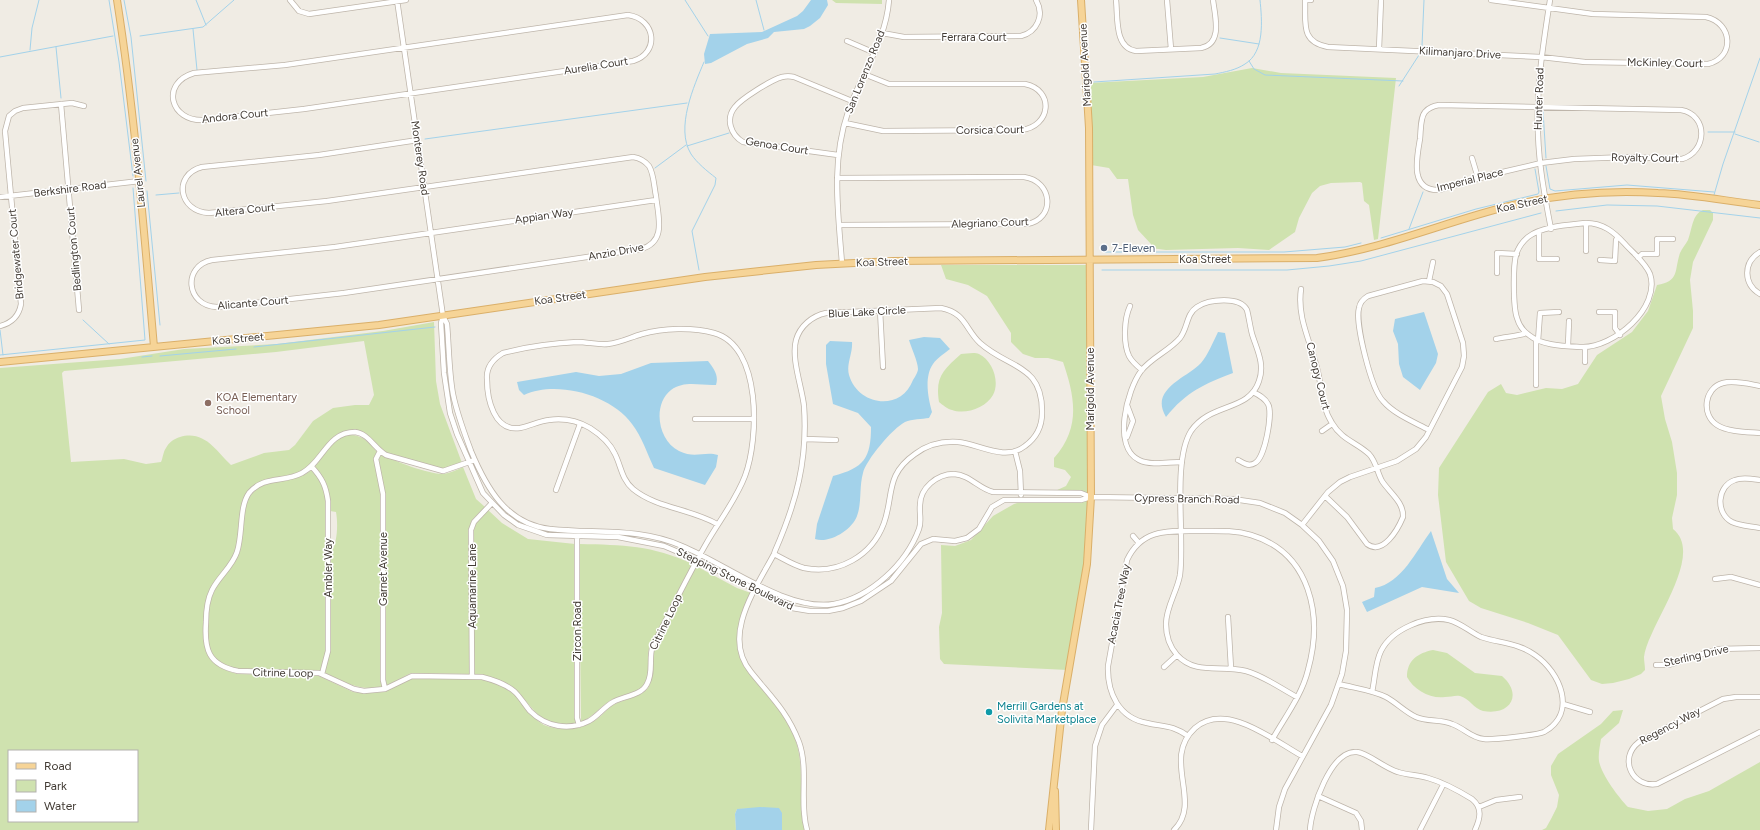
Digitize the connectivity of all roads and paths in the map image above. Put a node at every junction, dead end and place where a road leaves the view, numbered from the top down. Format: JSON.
{"nodes":[{"id":1,"x":116,"y":0,"type":"edge"},
{"id":2,"x":290,"y":0,"type":"edge"},
{"id":3,"x":406,"y":0,"type":"edge"},
{"id":4,"x":889,"y":0,"type":"edge"},
{"id":5,"x":1036,"y":0,"type":"edge"},
{"id":6,"x":1081,"y":0,"type":"edge"},
{"id":7,"x":1116,"y":0,"type":"edge"},
{"id":8,"x":1167,"y":0,"type":"edge"},
{"id":9,"x":1213,"y":0,"type":"edge"},
{"id":10,"x":1305,"y":0,"type":"edge"},
{"id":11,"x":1311,"y":0,"type":"edge"},
{"id":12,"x":1381,"y":0,"type":"edge"},
{"id":13,"x":1491,"y":0,"type":"edge"},
{"id":14,"x":1550,"y":0,"type":"edge"},
{"id":15,"x":397,"y":1,"type":"edge"},
{"id":16,"x":1549,"y":8,"type":"junction"},
{"id":17,"x":882,"y":33,"type":"junction"},
{"id":18,"x":847,"y":41,"type":"dead end"},
{"id":19,"x":404,"y":48,"type":"junction"},
{"id":20,"x":1171,"y":49,"type":"junction"},
{"id":21,"x":1379,"y":49,"type":"junction"},
{"id":22,"x":875,"y":53,"type":"junction"},
{"id":23,"x":1541,"y":57,"type":"junction"},
{"id":24,"x":864,"y":74,"type":"junction"},
{"id":25,"x":410,"y":94,"type":"junction"},
{"id":26,"x":852,"y":100,"type":"junction"},
{"id":27,"x":61,"y":104,"type":"junction"},
{"id":28,"x":84,"y":106,"type":"dead end"},
{"id":29,"x":1538,"y":107,"type":"junction"},
{"id":30,"x":844,"y":123,"type":"junction"},
{"id":31,"x":418,"y":140,"type":"junction"},
{"id":32,"x":838,"y":155,"type":"junction"},
{"id":33,"x":1472,"y":158,"type":"dead end"},
{"id":34,"x":1541,"y":164,"type":"junction"},
{"id":35,"x":836,"y":178,"type":"junction"},
{"id":36,"x":1478,"y":178,"type":"junction"},
{"id":37,"x":140,"y":180,"type":"junction"},
{"id":38,"x":424,"y":187,"type":"junction"},
{"id":39,"x":68,"y":189,"type":"junction"},
{"id":40,"x":11,"y":196,"type":"junction"},
{"id":41,"x":0,"y":197,"type":"edge"},
{"id":42,"x":1545,"y":199,"type":"junction"},
{"id":43,"x":656,"y":200,"type":"junction"},
{"id":44,"x":1760,"y":205,"type":"edge"},
{"id":45,"x":1586,"y":223,"type":"junction"},
{"id":46,"x":839,"y":225,"type":"junction"},
{"id":47,"x":1551,"y":229,"type":"junction"},
{"id":48,"x":1539,"y":231,"type":"junction"},
{"id":49,"x":431,"y":233,"type":"junction"},
{"id":50,"x":1618,"y":237,"type":"junction"},
{"id":51,"x":1673,"y":239,"type":"dead end"},
{"id":52,"x":1586,"y":251,"type":"dead end"},
{"id":53,"x":1760,"y":252,"type":"edge"},
{"id":54,"x":1516,"y":254,"type":"junction"},
{"id":55,"x":1638,"y":258,"type":"junction"},
{"id":56,"x":1090,"y":259,"type":"junction"},
{"id":57,"x":1557,"y":259,"type":"dead end"},
{"id":58,"x":1600,"y":260,"type":"dead end"},
{"id":59,"x":1433,"y":262,"type":"dead end"},
{"id":60,"x":842,"y":263,"type":"junction"},
{"id":61,"x":1497,"y":273,"type":"dead end"},
{"id":62,"x":438,"y":279,"type":"junction"},
{"id":63,"x":1429,"y":281,"type":"junction"},
{"id":64,"x":1301,"y":289,"type":"dead end"},
{"id":65,"x":1760,"y":294,"type":"edge"},
{"id":66,"x":1130,"y":306,"type":"dead end"},
{"id":67,"x":79,"y":310,"type":"dead end"},
{"id":68,"x":880,"y":310,"type":"junction"},
{"id":69,"x":1559,"y":312,"type":"dead end"},
{"id":70,"x":1599,"y":312,"type":"dead end"},
{"id":71,"x":443,"y":316,"type":"junction"},
{"id":72,"x":1569,"y":321,"type":"dead end"},
{"id":73,"x":0,"y":326,"type":"edge"},
{"id":74,"x":1526,"y":333,"type":"junction"},
{"id":75,"x":1620,"y":335,"type":"junction"},
{"id":76,"x":1496,"y":339,"type":"dead end"},
{"id":77,"x":1537,"y":340,"type":"junction"},
{"id":78,"x":1568,"y":345,"type":"junction"},
{"id":79,"x":154,"y":347,"type":"junction"},
{"id":80,"x":1585,"y":347,"type":"junction"},
{"id":81,"x":0,"y":362,"type":"edge"},
{"id":82,"x":1585,"y":362,"type":"dead end"},
{"id":83,"x":883,"y":367,"type":"dead end"},
{"id":84,"x":1142,"y":370,"type":"junction"},
{"id":85,"x":1536,"y":385,"type":"dead end"},
{"id":86,"x":1760,"y":386,"type":"edge"},
{"id":87,"x":1253,"y":392,"type":"junction"},
{"id":88,"x":1127,"y":402,"type":"junction"},
{"id":89,"x":695,"y":419,"type":"dead end"},
{"id":90,"x":753,"y":419,"type":"junction"},
{"id":91,"x":580,"y":424,"type":"junction"},
{"id":92,"x":1332,"y":424,"type":"junction"},
{"id":93,"x":1429,"y":430,"type":"junction"},
{"id":94,"x":1322,"y":431,"type":"dead end"},
{"id":95,"x":1760,"y":434,"type":"edge"},
{"id":96,"x":805,"y":438,"type":"junction"},
{"id":97,"x":836,"y":440,"type":"dead end"},
{"id":98,"x":1126,"y":441,"type":"junction"},
{"id":99,"x":380,"y":451,"type":"junction"},
{"id":100,"x":1015,"y":451,"type":"junction"},
{"id":101,"x":475,"y":460,"type":"junction"},
{"id":102,"x":1238,"y":460,"type":"dead end"},
{"id":103,"x":469,"y":462,"type":"junction"},
{"id":104,"x":1182,"y":462,"type":"junction"},
{"id":105,"x":312,"y":467,"type":"junction"},
{"id":106,"x":1377,"y":468,"type":"junction"},
{"id":107,"x":1760,"y":480,"type":"edge"},
{"id":108,"x":556,"y":490,"type":"dead end"},
{"id":109,"x":1021,"y":493,"type":"junction"},
{"id":110,"x":1325,"y":496,"type":"junction"},
{"id":111,"x":1090,"y":497,"type":"junction"},
{"id":112,"x":1181,"y":498,"type":"junction"},
{"id":113,"x":1021,"y":499,"type":"junction"},
{"id":114,"x":491,"y":504,"type":"junction"},
{"id":115,"x":717,"y":524,"type":"junction"},
{"id":116,"x":1302,"y":525,"type":"junction"},
{"id":117,"x":1760,"y":528,"type":"edge"},
{"id":118,"x":1181,"y":531,"type":"junction"},
{"id":119,"x":577,"y":536,"type":"junction"},
{"id":120,"x":1133,"y":536,"type":"dead end"},
{"id":121,"x":1139,"y":543,"type":"junction"},
{"id":122,"x":700,"y":554,"type":"junction"},
{"id":123,"x":774,"y":554,"type":"junction"},
{"id":124,"x":697,"y":560,"type":"junction"},
{"id":125,"x":1715,"y":579,"type":"dead end"},
{"id":126,"x":758,"y":584,"type":"junction"},
{"id":127,"x":1760,"y":585,"type":"edge"},
{"id":128,"x":755,"y":590,"type":"junction"},
{"id":129,"x":1228,"y":617,"type":"dead end"},
{"id":130,"x":1760,"y":648,"type":"edge"},
{"id":131,"x":1177,"y":655,"type":"junction"},
{"id":132,"x":1656,"y":665,"type":"dead end"},
{"id":133,"x":1164,"y":667,"type":"dead end"},
{"id":134,"x":1230,"y":668,"type":"junction"},
{"id":135,"x":322,"y":674,"type":"junction"},
{"id":136,"x":472,"y":676,"type":"junction"},
{"id":137,"x":1339,"y":684,"type":"junction"},
{"id":138,"x":385,"y":689,"type":"junction"},
{"id":139,"x":1372,"y":692,"type":"junction"},
{"id":140,"x":1297,"y":697,"type":"junction"},
{"id":141,"x":1760,"y":697,"type":"edge"},
{"id":142,"x":1563,"y":704,"type":"junction"},
{"id":143,"x":1117,"y":705,"type":"junction"},
{"id":144,"x":1590,"y":712,"type":"dead end"},
{"id":145,"x":580,"y":725,"type":"junction"},
{"id":146,"x":1760,"y":732,"type":"edge"},
{"id":147,"x":1188,"y":736,"type":"junction"},
{"id":148,"x":1272,"y":740,"type":"junction"},
{"id":149,"x":1302,"y":756,"type":"junction"},
{"id":150,"x":1055,"y":775,"type":"junction"},
{"id":151,"x":1443,"y":785,"type":"junction"},
{"id":152,"x":1318,"y":796,"type":"junction"},
{"id":153,"x":1520,"y":797,"type":"dead end"},
{"id":154,"x":1479,"y":807,"type":"junction"},
{"id":155,"x":807,"y":830,"type":"edge"},
{"id":156,"x":1049,"y":830,"type":"edge"},
{"id":157,"x":1056,"y":830,"type":"edge"},
{"id":158,"x":1092,"y":830,"type":"edge"},
{"id":159,"x":1174,"y":830,"type":"edge"},
{"id":160,"x":1276,"y":830,"type":"edge"},
{"id":161,"x":1310,"y":830,"type":"edge"},
{"id":162,"x":1362,"y":830,"type":"edge"},
{"id":163,"x":1420,"y":830,"type":"edge"},
{"id":164,"x":1475,"y":830,"type":"edge"}],
"edges":[{"from":1,"to":37,"type":"main road","name":"Laurel Avenue"},
{"from":2,"to":15,"type":"street"},
{"from":3,"to":15,"type":"street"},
{"from":4,"to":17,"type":"street","name":"San Lorenzo Road"},
{"from":5,"to":17,"type":"street","name":"Ferrara Court"},
{"from":6,"to":56,"type":"main road","name":"Marigold Avenue"},
{"from":7,"to":20,"type":"street"},
{"from":8,"to":20,"type":"street"},
{"from":9,"to":20,"type":"street"},
{"from":10,"to":11,"type":"street"},
{"from":10,"to":21,"type":"street","name":"Kilimanjaro Drive"},
{"from":12,"to":21,"type":"street"},
{"from":13,"to":16,"type":"street","name":"McKinley Court"},
{"from":14,"to":16,"type":"street","name":"Hunter Road"},
{"from":15,"to":19,"type":"street","name":"Monterey Road"},
{"from":16,"to":23,"type":"street","name":"Hunter Road"},
{"from":16,"to":23,"type":"street","name":"McKinley Court"},
{"from":17,"to":22,"type":"street","name":"San Lorenzo Road"},
{"from":18,"to":22,"type":"street"},
{"from":19,"to":25,"type":"street","name":"Monterey Road"},
{"from":19,"to":25,"type":"street","name":"Andora Court"},
{"from":19,"to":25,"type":"street","name":"Aurelia Court"},
{"from":21,"to":23,"type":"street","name":"Kilimanjaro Drive"},
{"from":22,"to":24,"type":"street","name":"San Lorenzo Road"},
{"from":23,"to":29,"type":"street","name":"Hunter Road"},
{"from":24,"to":26,"type":"street","name":"San Lorenzo Road"},
{"from":24,"to":30,"type":"street","name":"Corsica Court"},
{"from":25,"to":31,"type":"street","name":"Monterey Road"},
{"from":26,"to":30,"type":"street","name":"San Lorenzo Road"},
{"from":26,"to":32,"type":"street","name":"Genoa Court"},
{"from":27,"to":28,"type":"street"},
{"from":27,"to":39,"type":"street","name":"Bedlington Court"},
{"from":27,"to":40,"type":"street","name":"Bridgewater Court"},
{"from":29,"to":34,"type":"street","name":"Hunter Road"},
{"from":29,"to":34,"type":"street","name":"Royalty Court"},
{"from":29,"to":36,"type":"street","name":"Imperial Place"},
{"from":30,"to":32,"type":"street","name":"San Lorenzo Road"},
{"from":31,"to":38,"type":"street","name":"Monterey Road"},
{"from":31,"to":38,"type":"street","name":"Altera Court"},
{"from":32,"to":35,"type":"street","name":"San Lorenzo Road"},
{"from":33,"to":36,"type":"street"},
{"from":34,"to":36,"type":"street","name":"Imperial Place"},
{"from":34,"to":42,"type":"street","name":"Hunter Road"},
{"from":35,"to":46,"type":"street","name":"San Lorenzo Road"},
{"from":35,"to":46,"type":"street","name":"Alegriano Court"},
{"from":37,"to":39,"type":"street","name":"Berkshire Road"},
{"from":37,"to":79,"type":"main road","name":"Laurel Avenue"},
{"from":38,"to":43,"type":"street","name":"Anzio Drive"},
{"from":38,"to":49,"type":"street","name":"Monterey Road"},
{"from":39,"to":40,"type":"street","name":"Berkshire Road"},
{"from":39,"to":67,"type":"street","name":"Bedlington Court"},
{"from":40,"to":41,"type":"street","name":"Berkshire Road"},
{"from":40,"to":73,"type":"street","name":"Bridgewater Court"},
{"from":42,"to":44,"type":"main road","name":"Koa Street"},
{"from":42,"to":47,"type":"street","name":"Hunter Road"},
{"from":42,"to":56,"type":"main road","name":"Koa Street"},
{"from":43,"to":49,"type":"street","name":"Appian Way"},
{"from":43,"to":62,"type":"street","name":"Anzio Drive"},
{"from":45,"to":47,"type":"street"},
{"from":45,"to":50,"type":"street"},
{"from":45,"to":52,"type":"street"},
{"from":46,"to":60,"type":"street","name":"San Lorenzo Road"},
{"from":47,"to":48,"type":"street"},
{"from":48,"to":54,"type":"street"},
{"from":48,"to":57,"type":"street"},
{"from":49,"to":62,"type":"street","name":"Monterey Road"},
{"from":49,"to":62,"type":"street","name":"Alicante Court"},
{"from":50,"to":55,"type":"street"},
{"from":50,"to":58,"type":"street"},
{"from":51,"to":55,"type":"street"},
{"from":53,"to":65,"type":"street"},
{"from":54,"to":61,"type":"street"},
{"from":54,"to":74,"type":"street"},
{"from":55,"to":75,"type":"street"},
{"from":56,"to":60,"type":"main road","name":"Koa Street"},
{"from":56,"to":111,"type":"main road","name":"Marigold Avenue"},
{"from":59,"to":63,"type":"street"},
{"from":60,"to":71,"type":"main road","name":"Koa Street"},
{"from":62,"to":71,"type":"street","name":"Monterey Road"},
{"from":63,"to":93,"type":"street"},
{"from":63,"to":93,"type":"street"},
{"from":64,"to":92,"type":"street","name":"Canopy Court"},
{"from":66,"to":84,"type":"street"},
{"from":68,"to":83,"type":"street"},
{"from":68,"to":96,"type":"street","name":"Blue Lake Circle"},
{"from":68,"to":100,"type":"street","name":"Blue Lake Circle"},
{"from":69,"to":77,"type":"street"},
{"from":70,"to":75,"type":"street"},
{"from":71,"to":79,"type":"main road","name":"Koa Street"},
{"from":71,"to":101,"type":"street","name":"Stepping Stone Boulevard"},
{"from":71,"to":103,"type":"street","name":"Stepping Stone Boulevard"},
{"from":72,"to":78,"type":"street"},
{"from":74,"to":76,"type":"street"},
{"from":74,"to":77,"type":"street"},
{"from":75,"to":80,"type":"street"},
{"from":77,"to":78,"type":"street"},
{"from":77,"to":85,"type":"street"},
{"from":78,"to":80,"type":"street"},
{"from":79,"to":81,"type":"main road","name":"Koa Street"},
{"from":80,"to":82,"type":"street"},
{"from":84,"to":87,"type":"street"},
{"from":84,"to":88,"type":"street"},
{"from":86,"to":95,"type":"street"},
{"from":87,"to":102,"type":"street"},
{"from":87,"to":104,"type":"street"},
{"from":88,"to":98,"type":"street"},
{"from":88,"to":98,"type":"street"},
{"from":89,"to":90,"type":"street"},
{"from":90,"to":91,"type":"street"},
{"from":90,"to":115,"type":"street"},
{"from":91,"to":108,"type":"street"},
{"from":91,"to":115,"type":"street"},
{"from":92,"to":94,"type":"street"},
{"from":92,"to":106,"type":"street","name":"Canopy Court"},
{"from":93,"to":106,"type":"street"},
{"from":96,"to":97,"type":"street"},
{"from":96,"to":123,"type":"street","name":"Blue Lake Circle"},
{"from":98,"to":104,"type":"street"},
{"from":99,"to":103,"type":"street"},
{"from":99,"to":105,"type":"street"},
{"from":99,"to":138,"type":"street","name":"Garnet Avenue"},
{"from":100,"to":109,"type":"street"},
{"from":100,"to":123,"type":"street"},
{"from":101,"to":103,"type":"street"},
{"from":101,"to":122,"type":"street","name":"Stepping Stone Boulevard"},
{"from":103,"to":114,"type":"street","name":"Stepping Stone Boulevard"},
{"from":104,"to":112,"type":"street"},
{"from":105,"to":135,"type":"street","name":"Ambler Way"},
{"from":105,"to":135,"type":"street","name":"Citrine Loop"},
{"from":106,"to":110,"type":"street"},
{"from":106,"to":110,"type":"street","name":"Canopy Court"},
{"from":107,"to":117,"type":"street"},
{"from":109,"to":111,"type":"street","name":"Stepping Stone Boulevard"},
{"from":109,"to":113,"type":"street"},
{"from":109,"to":126,"type":"street","name":"Stepping Stone Boulevard"},
{"from":110,"to":116,"type":"street"},
{"from":111,"to":112,"type":"street","name":"Cypress Branch Road"},
{"from":111,"to":113,"type":"street","name":"Stepping Stone Boulevard"},
{"from":111,"to":150,"type":"main road","name":"Marigold Avenue"},
{"from":112,"to":116,"type":"street","name":"Cypress Branch Road"},
{"from":112,"to":118,"type":"street"},
{"from":113,"to":128,"type":"street","name":"Stepping Stone Boulevard"},
{"from":114,"to":119,"type":"street","name":"Stepping Stone Boulevard"},
{"from":114,"to":136,"type":"street","name":"Aquamarine Lane"},
{"from":115,"to":122,"type":"street"},
{"from":116,"to":137,"type":"street","name":"Cypress Branch Road"},
{"from":118,"to":121,"type":"street","name":"Acacia Tree Way"},
{"from":118,"to":131,"type":"street"},
{"from":118,"to":140,"type":"street","name":"Acacia Tree Way"},
{"from":119,"to":124,"type":"street","name":"Stepping Stone Boulevard"},
{"from":119,"to":145,"type":"street","name":"Zircon Road"},
{"from":120,"to":121,"type":"street"},
{"from":121,"to":143,"type":"street","name":"Acacia Tree Way"},
{"from":122,"to":124,"type":"street"},
{"from":122,"to":126,"type":"street","name":"Stepping Stone Boulevard"},
{"from":123,"to":126,"type":"street","name":"Blue Lake Circle"},
{"from":124,"to":128,"type":"street","name":"Stepping Stone Boulevard"},
{"from":124,"to":145,"type":"street","name":"Citrine Loop"},
{"from":125,"to":127,"type":"street"},
{"from":126,"to":128,"type":"street","name":"Blue Lake Circle"},
{"from":128,"to":155,"type":"street","name":"Blue Lake Circle"},
{"from":129,"to":134,"type":"street"},
{"from":130,"to":132,"type":"street","name":"Sterling Drive"},
{"from":131,"to":133,"type":"street"},
{"from":131,"to":134,"type":"street"},
{"from":134,"to":140,"type":"street"},
{"from":135,"to":138,"type":"street","name":"Citrine Loop"},
{"from":136,"to":138,"type":"street","name":"Citrine Loop"},
{"from":136,"to":145,"type":"street","name":"Citrine Loop"},
{"from":137,"to":139,"type":"street"},
{"from":137,"to":149,"type":"street","name":"Cypress Branch Road"},
{"from":139,"to":142,"type":"street"},
{"from":139,"to":142,"type":"street"},
{"from":140,"to":148,"type":"street","name":"Acacia Tree Way"},
{"from":141,"to":146,"type":"street","name":"Regency Way"},
{"from":142,"to":144,"type":"street"},
{"from":143,"to":147,"type":"street","name":"Acacia Tree Way"},
{"from":143,"to":158,"type":"street"},
{"from":147,"to":148,"type":"street"},
{"from":147,"to":159,"type":"street"},
{"from":148,"to":149,"type":"street"},
{"from":149,"to":160,"type":"street","name":"Cypress Branch Road"},
{"from":150,"to":156,"type":"main road","name":"Marigold Avenue"},
{"from":150,"to":157,"type":"main road","name":"Marigold Avenue"},
{"from":151,"to":152,"type":"street"},
{"from":151,"to":154,"type":"street"},
{"from":151,"to":163,"type":"street"},
{"from":152,"to":161,"type":"street"},
{"from":152,"to":162,"type":"street"},
{"from":153,"to":154,"type":"street"},
{"from":154,"to":164,"type":"street"}]}
